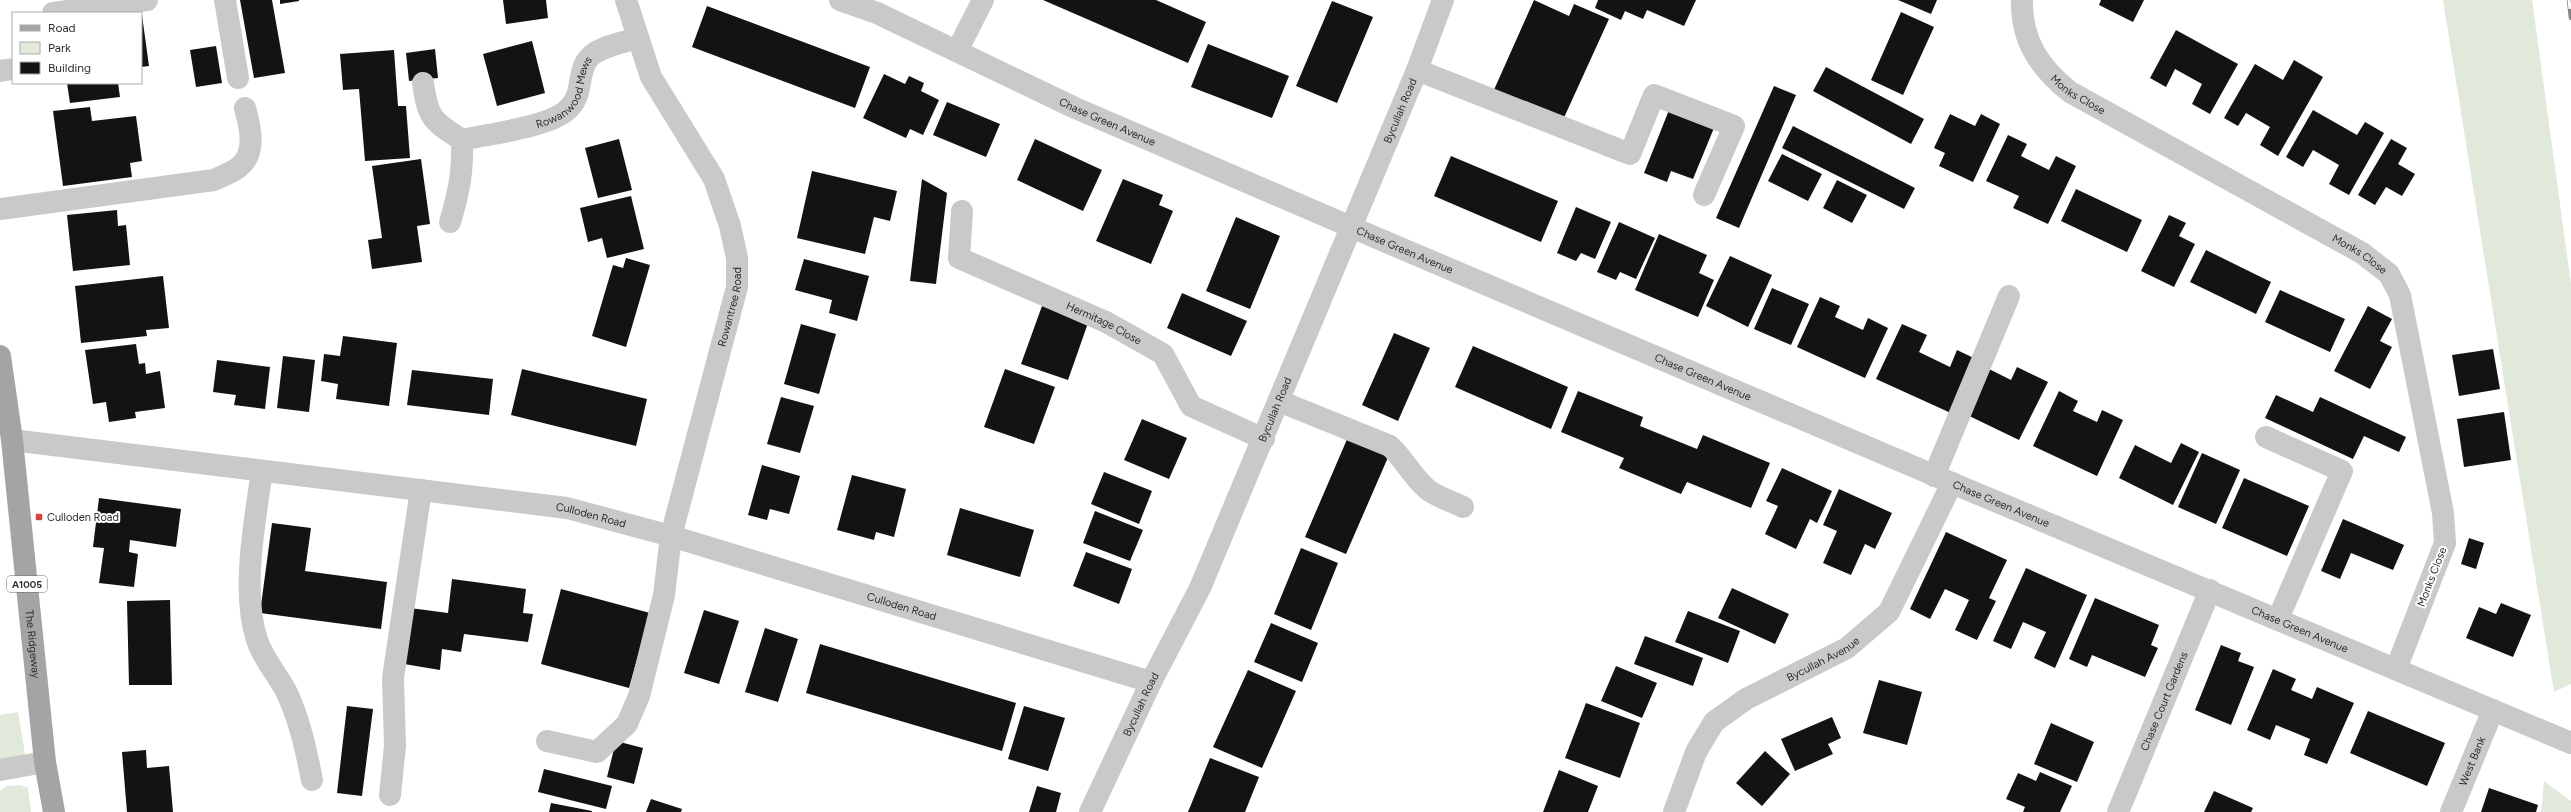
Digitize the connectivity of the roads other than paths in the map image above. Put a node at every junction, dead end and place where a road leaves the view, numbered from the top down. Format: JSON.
{"nodes":[{"id":1,"x":147,"y":0,"type":"edge"},
{"id":2,"x":226,"y":0,"type":"edge"},
{"id":3,"x":626,"y":0,"type":"edge"},
{"id":4,"x":840,"y":0,"type":"edge"},
{"id":5,"x":983,"y":0,"type":"edge"},
{"id":6,"x":1443,"y":0,"type":"edge"},
{"id":7,"x":2022,"y":0,"type":"edge"},
{"id":8,"x":60,"y":12,"type":"edge"},
{"id":9,"x":637,"y":38,"type":"junction"},
{"id":10,"x":957,"y":51,"type":"junction"},
{"id":11,"x":12,"y":69,"type":"edge"},
{"id":12,"x":1417,"y":70,"type":"junction"},
{"id":13,"x":0,"y":71,"type":"edge"},
{"id":14,"x":238,"y":78,"type":"dead end"},
{"id":15,"x":423,"y":83,"type":"dead end"},
{"id":16,"x":244,"y":108,"type":"dead end"},
{"id":17,"x":462,"y":140,"type":"junction"},
{"id":18,"x":1704,"y":195,"type":"dead end"},
{"id":19,"x":0,"y":209,"type":"edge"},
{"id":20,"x":962,"y":211,"type":"dead end"},
{"id":21,"x":450,"y":222,"type":"dead end"},
{"id":22,"x":1351,"y":228,"type":"junction"},
{"id":23,"x":2009,"y":296,"type":"dead end"},
{"id":24,"x":0,"y":356,"type":"edge"},
{"id":25,"x":1279,"y":400,"type":"junction"},
{"id":26,"x":2266,"y":437,"type":"dead end"},
{"id":27,"x":1264,"y":439,"type":"junction"},
{"id":28,"x":12,"y":440,"type":"junction"},
{"id":29,"x":262,"y":471,"type":"junction"},
{"id":30,"x":1943,"y":479,"type":"junction"},
{"id":31,"x":421,"y":490,"type":"junction"},
{"id":32,"x":1463,"y":507,"type":"dead end"},
{"id":33,"x":671,"y":536,"type":"junction"},
{"id":34,"x":2210,"y":590,"type":"junction"},
{"id":35,"x":2278,"y":619,"type":"junction"},
{"id":36,"x":2396,"y":669,"type":"junction"},
{"id":37,"x":1151,"y":682,"type":"junction"},
{"id":38,"x":2493,"y":710,"type":"junction"},
{"id":39,"x":547,"y":741,"type":"dead end"},
{"id":40,"x":2571,"y":743,"type":"edge"},
{"id":41,"x":45,"y":762,"type":"junction"},
{"id":42,"x":0,"y":770,"type":"edge"},
{"id":43,"x":312,"y":780,"type":"dead end"},
{"id":44,"x":390,"y":795,"type":"dead end"},
{"id":45,"x":54,"y":812,"type":"edge"},
{"id":46,"x":1090,"y":812,"type":"edge"},
{"id":47,"x":1674,"y":812,"type":"edge"},
{"id":48,"x":2118,"y":812,"type":"edge"},
{"id":49,"x":2451,"y":812,"type":"edge"}],
"edges":[{"from":1,"to":8,"type":"street"},
{"from":2,"to":14,"type":"street"},
{"from":3,"to":9,"type":"street","name":"Rowantree Road"},
{"from":4,"to":10,"type":"street","name":"Chase Green Avenue"},
{"from":5,"to":10,"type":"street"},
{"from":6,"to":12,"type":"street","name":"Bycullah Road"},
{"from":7,"to":36,"type":"street","name":"Monks Close"},
{"from":9,"to":17,"type":"street","name":"Rowanwood Mews"},
{"from":9,"to":33,"type":"street","name":"Rowantree Road"},
{"from":10,"to":22,"type":"street","name":"Chase Green Avenue"},
{"from":11,"to":13,"type":"street"},
{"from":12,"to":18,"type":"street"},
{"from":12,"to":22,"type":"street","name":"Bycullah Road"},
{"from":15,"to":17,"type":"street"},
{"from":16,"to":19,"type":"street"},
{"from":17,"to":21,"type":"street"},
{"from":20,"to":27,"type":"street","name":"Hermitage Close"},
{"from":22,"to":25,"type":"street","name":"Bycullah Road"},
{"from":22,"to":30,"type":"street","name":"Chase Green Avenue"},
{"from":23,"to":30,"type":"street","name":"Bycullah Avenue"},
{"from":24,"to":28,"type":"main road","name":"The Ridgeway","number":"A1005"},
{"from":25,"to":27,"type":"street","name":"Bycullah Road"},
{"from":25,"to":32,"type":"street"},
{"from":26,"to":35,"type":"street"},
{"from":27,"to":37,"type":"street","name":"Bycullah Road"},
{"from":28,"to":29,"type":"street","name":"Culloden Road"},
{"from":28,"to":41,"type":"main road","name":"The Ridgeway","number":"A1005"},
{"from":29,"to":31,"type":"street","name":"Culloden Road"},
{"from":29,"to":43,"type":"street"},
{"from":30,"to":34,"type":"street","name":"Chase Green Avenue"},
{"from":30,"to":47,"type":"street","name":"Bycullah Avenue"},
{"from":31,"to":33,"type":"street","name":"Culloden Road"},
{"from":31,"to":44,"type":"street"},
{"from":33,"to":37,"type":"street","name":"Culloden Road"},
{"from":33,"to":39,"type":"street","name":"Rowantree Road"},
{"from":34,"to":35,"type":"street","name":"Chase Green Avenue"},
{"from":34,"to":48,"type":"street","name":"Chase Court Gardens"},
{"from":35,"to":36,"type":"street","name":"Chase Green Avenue"},
{"from":36,"to":38,"type":"street","name":"Chase Green Avenue"},
{"from":37,"to":46,"type":"street","name":"Bycullah Road"},
{"from":38,"to":40,"type":"street","name":"Chase Green Avenue"},
{"from":38,"to":49,"type":"street","name":"West Bank"},
{"from":41,"to":42,"type":"street"},
{"from":41,"to":45,"type":"main road","name":"The Ridgeway","number":"A1005"}]}
